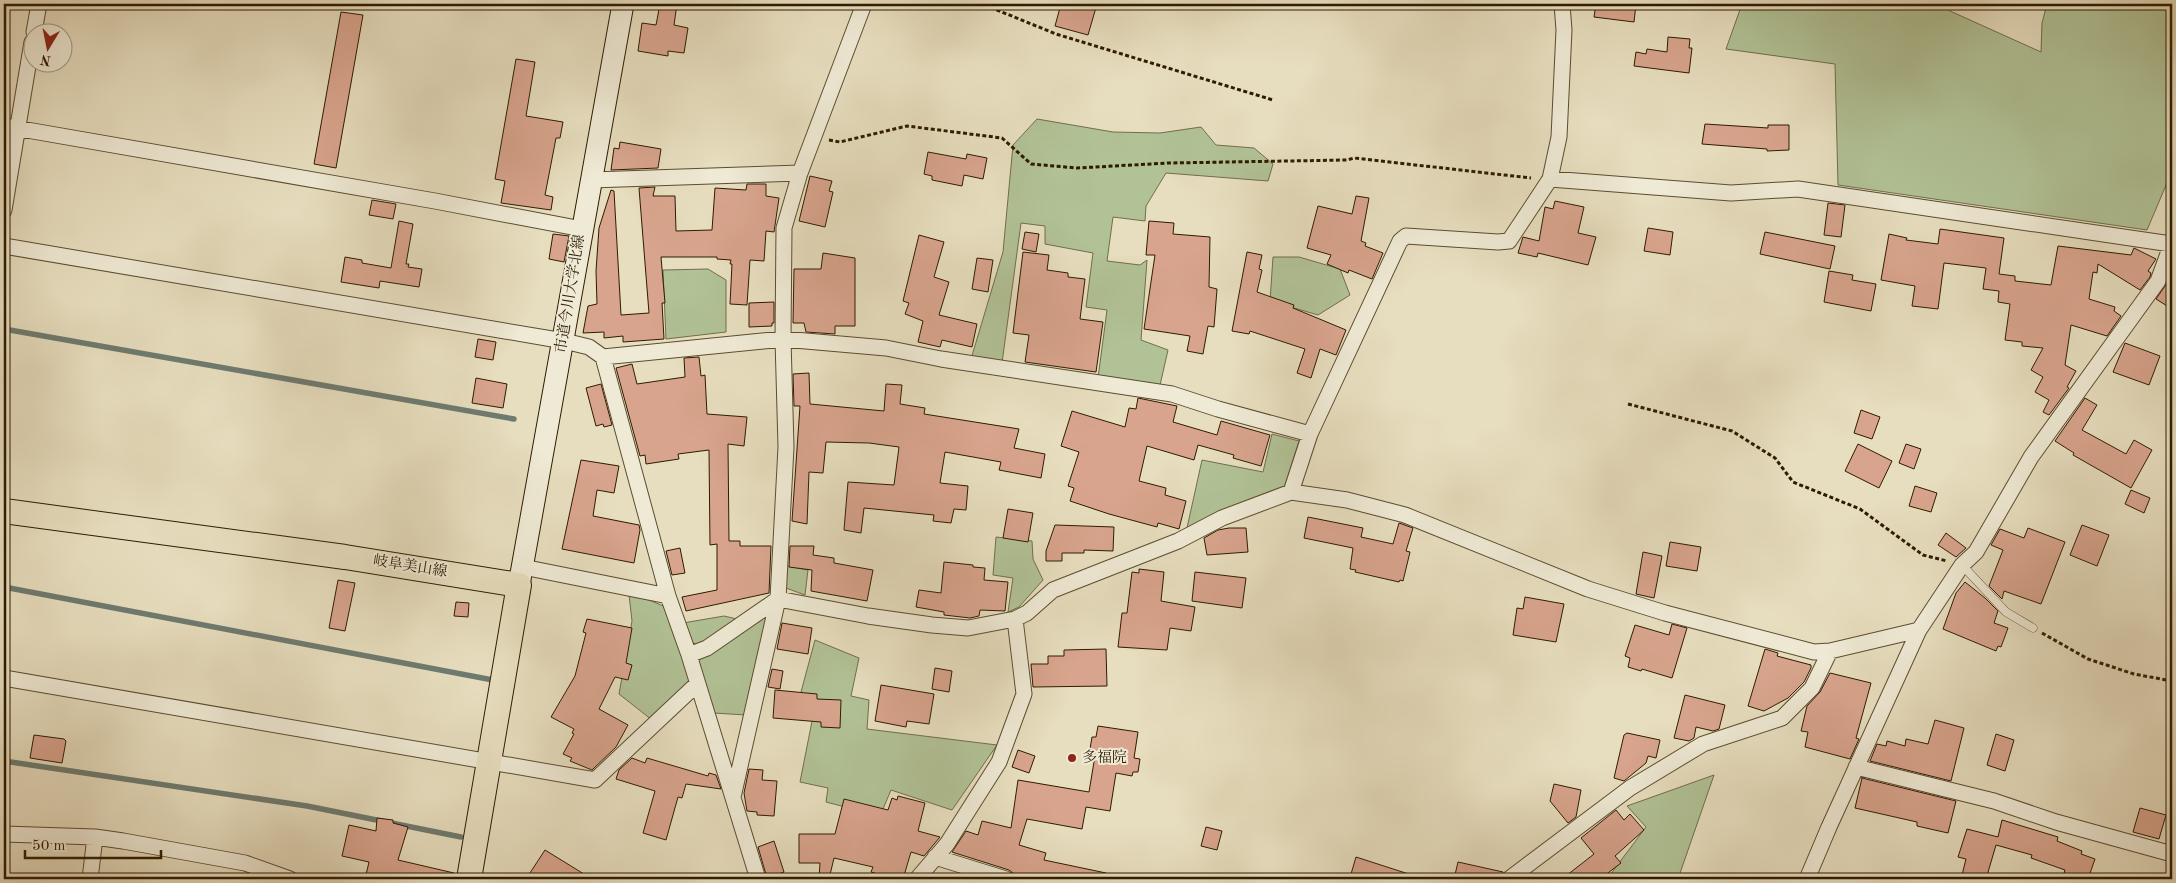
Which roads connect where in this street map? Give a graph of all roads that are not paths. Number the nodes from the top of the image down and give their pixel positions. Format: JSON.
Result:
{"nodes":[{"id":1,"x":39,"y":4,"type":"edge"},
{"id":2,"x":623,"y":4,"type":"edge"},
{"id":3,"x":864,"y":4,"type":"edge"},
{"id":4,"x":1562,"y":4,"type":"edge"},
{"id":5,"x":36,"y":22,"type":"edge"},
{"id":6,"x":25,"y":72,"type":"edge"},
{"id":7,"x":11,"y":127,"type":"edge"},
{"id":8,"x":800,"y":173,"type":"junction"},
{"id":9,"x":1550,"y":179,"type":"junction"},
{"id":10,"x":591,"y":180,"type":"junction"},
{"id":11,"x":4,"y":210,"type":"edge"},
{"id":12,"x":582,"y":229,"type":"junction"},
{"id":13,"x":2172,"y":245,"type":"edge"},
{"id":14,"x":4,"y":246,"type":"edge"},
{"id":15,"x":783,"y":339,"type":"junction"},
{"id":16,"x":564,"y":341,"type":"junction"},
{"id":17,"x":603,"y":357,"type":"junction"},
{"id":18,"x":1310,"y":434,"type":"junction"},
{"id":19,"x":1292,"y":492,"type":"junction"},
{"id":20,"x":4,"y":511,"type":"edge"},
{"id":21,"x":1962,"y":565,"type":"junction"},
{"id":22,"x":521,"y":576,"type":"junction"},
{"id":23,"x":668,"y":596,"type":"junction"},
{"id":24,"x":778,"y":599,"type":"junction"},
{"id":25,"x":1016,"y":619,"type":"junction"},
{"id":26,"x":2033,"y":628,"type":"road end"},
{"id":27,"x":1919,"y":630,"type":"junction"},
{"id":28,"x":1830,"y":651,"type":"junction"},
{"id":29,"x":689,"y":655,"type":"junction"},
{"id":30,"x":4,"y":678,"type":"edge"},
{"id":31,"x":697,"y":684,"type":"junction"},
{"id":32,"x":489,"y":761,"type":"junction"},
{"id":33,"x":1856,"y":767,"type":"junction"},
{"id":34,"x":733,"y":797,"type":"junction"},
{"id":35,"x":4,"y":834,"type":"edge"},
{"id":36,"x":95,"y":837,"type":"junction"},
{"id":37,"x":2172,"y":854,"type":"edge"},
{"id":38,"x":935,"y":857,"type":"junction"},
{"id":39,"x":90,"y":879,"type":"edge"},
{"id":40,"x":290,"y":879,"type":"edge"},
{"id":41,"x":469,"y":879,"type":"edge"},
{"id":42,"x":758,"y":879,"type":"edge"},
{"id":43,"x":917,"y":879,"type":"edge"},
{"id":44,"x":1006,"y":879,"type":"edge"},
{"id":45,"x":1509,"y":879,"type":"edge"},
{"id":46,"x":1807,"y":879,"type":"edge"}],
"edges":[{"from":1,"to":5,"type":"street"},
{"from":2,"to":10,"type":"street","name":"市道今川大学北線"},
{"from":3,"to":8,"type":"street"},
{"from":4,"to":9,"type":"street"},
{"from":6,"to":7,"type":"street"},
{"from":7,"to":11,"type":"street"},
{"from":7,"to":12,"type":"street"},
{"from":8,"to":10,"type":"street"},
{"from":8,"to":15,"type":"street"},
{"from":9,"to":13,"type":"street"},
{"from":9,"to":18,"type":"street"},
{"from":10,"to":12,"type":"street","name":"市道今川大学北線"},
{"from":12,"to":16,"type":"street","name":"市道今川大学北線"},
{"from":13,"to":21,"type":"street"},
{"from":14,"to":16,"type":"street"},
{"from":15,"to":17,"type":"street"},
{"from":15,"to":18,"type":"street"},
{"from":15,"to":24,"type":"street"},
{"from":16,"to":17,"type":"street"},
{"from":16,"to":22,"type":"street","name":"市道今川大学北線"},
{"from":17,"to":23,"type":"street"},
{"from":18,"to":19,"type":"street"},
{"from":19,"to":25,"type":"street"},
{"from":19,"to":28,"type":"street"},
{"from":20,"to":22,"type":"main road","name":"岐阜美山線"},
{"from":21,"to":26,"type":"lane"},
{"from":21,"to":27,"type":"street"},
{"from":22,"to":23,"type":"street"},
{"from":22,"to":32,"type":"main road"},
{"from":23,"to":29,"type":"street"},
{"from":24,"to":25,"type":"street"},
{"from":24,"to":29,"type":"street"},
{"from":24,"to":34,"type":"street"},
{"from":25,"to":38,"type":"street"},
{"from":27,"to":28,"type":"street"},
{"from":27,"to":33,"type":"street"},
{"from":28,"to":45,"type":"street"},
{"from":29,"to":31,"type":"street"},
{"from":30,"to":32,"type":"street"},
{"from":31,"to":32,"type":"street"},
{"from":31,"to":34,"type":"street"},
{"from":32,"to":41,"type":"main road"},
{"from":33,"to":37,"type":"street"},
{"from":33,"to":46,"type":"street"},
{"from":34,"to":42,"type":"street"},
{"from":35,"to":36,"type":"street"},
{"from":36,"to":39,"type":"street"},
{"from":36,"to":40,"type":"street"},
{"from":38,"to":43,"type":"street"},
{"from":38,"to":44,"type":"street"}]}
